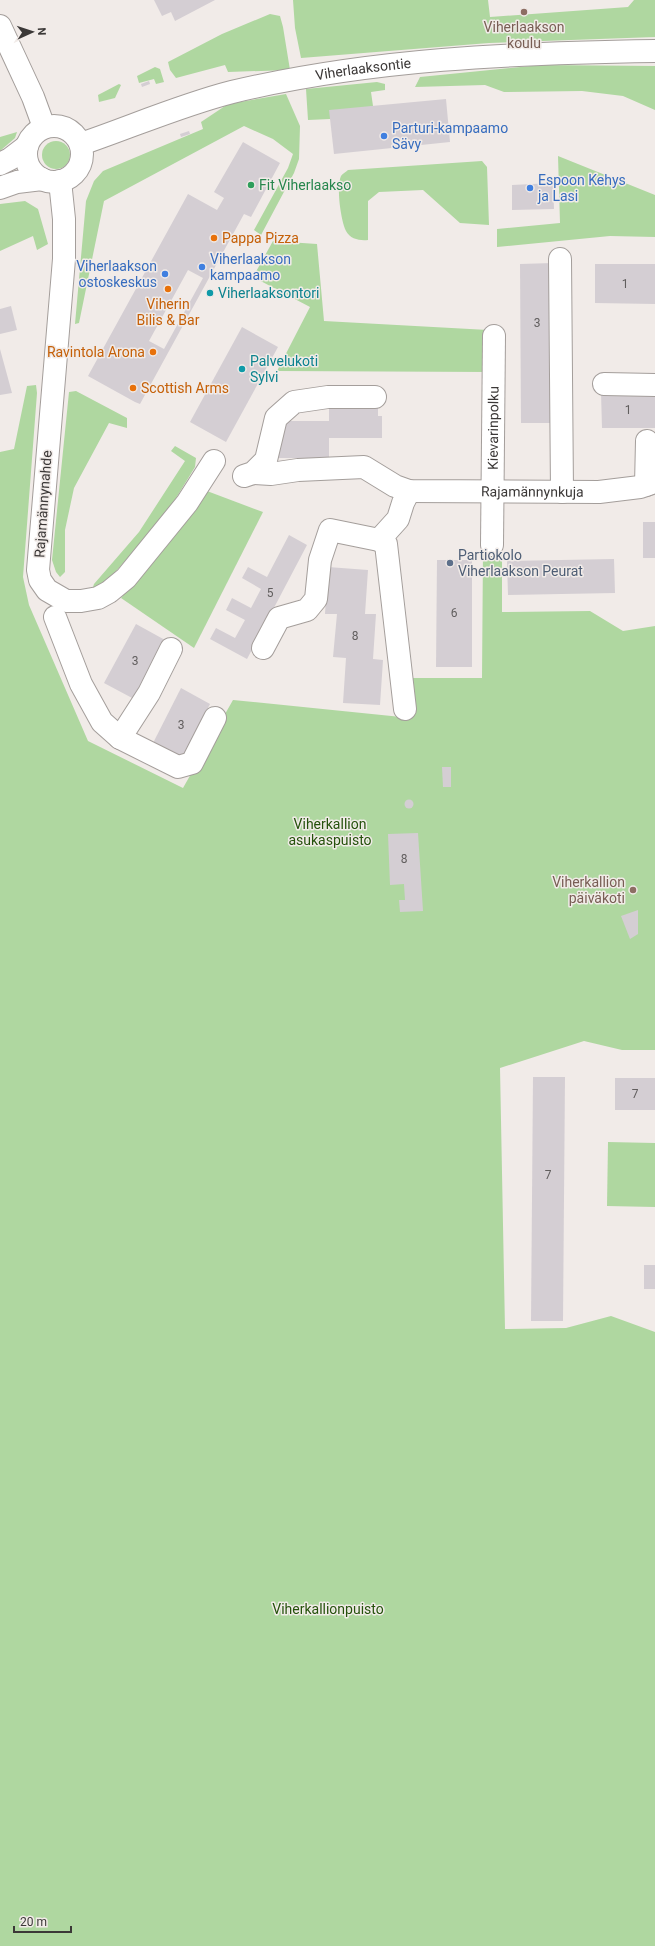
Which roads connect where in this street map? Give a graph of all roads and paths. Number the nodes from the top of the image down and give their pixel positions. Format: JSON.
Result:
{"nodes":[{"id":1,"x":0,"y":26,"type":"edge"},
{"id":2,"x":655,"y":51,"type":"edge"},
{"id":3,"x":44,"y":127,"type":"junction"},
{"id":4,"x":81,"y":144,"type":"junction"},
{"id":5,"x":27,"y":146,"type":"junction"},
{"id":6,"x":0,"y":164,"type":"edge"},
{"id":7,"x":51,"y":180,"type":"junction"},
{"id":8,"x":0,"y":188,"type":"edge"},
{"id":9,"x":560,"y":259,"type":"dead end"},
{"id":10,"x":494,"y":336,"type":"dead end"},
{"id":11,"x":604,"y":384,"type":"dead end"},
{"id":12,"x":655,"y":385,"type":"edge"},
{"id":13,"x":375,"y":396,"type":"dead end"},
{"id":14,"x":647,"y":441,"type":"dead end"},
{"id":15,"x":214,"y":461,"type":"dead end"},
{"id":16,"x":651,"y":483,"type":"edge"},
{"id":17,"x":409,"y":491,"type":"junction"},
{"id":18,"x":492,"y":491,"type":"junction"},
{"id":19,"x":562,"y":492,"type":"junction"},
{"id":20,"x":379,"y":540,"type":"junction"},
{"id":21,"x":492,"y":545,"type":"dead end"},
{"id":22,"x":55,"y":617,"type":"dead end"},
{"id":23,"x":263,"y":648,"type":"dead end"},
{"id":24,"x":172,"y":649,"type":"dead end"},
{"id":25,"x":405,"y":709,"type":"dead end"},
{"id":26,"x":215,"y":718,"type":"dead end"},
{"id":27,"x":120,"y":738,"type":"junction"}],
"edges":[{"from":1,"to":3,"type":"street"},
{"from":2,"to":4,"type":"street","name":"Viherlaaksontie"},
{"from":3,"to":4,"type":"street"},
{"from":3,"to":5,"type":"street"},
{"from":4,"to":7,"type":"street"},
{"from":5,"to":6,"type":"street"},
{"from":5,"to":7,"type":"street"},
{"from":7,"to":8,"type":"street"},
{"from":7,"to":15,"type":"street","name":"Rajamännynahde"},
{"from":9,"to":19,"type":"street"},
{"from":10,"to":18,"type":"street","name":"Kievarinpolku"},
{"from":11,"to":12,"type":"street"},
{"from":13,"to":17,"type":"street"},
{"from":14,"to":16,"type":"street"},
{"from":16,"to":19,"type":"street","name":"Rajamännynkuja"},
{"from":17,"to":18,"type":"street","name":"Rajamännynkuja"},
{"from":17,"to":20,"type":"street"},
{"from":18,"to":19,"type":"street","name":"Rajamännynkuja"},
{"from":18,"to":21,"type":"street","name":"Kievarinpolku"},
{"from":20,"to":23,"type":"street"},
{"from":20,"to":25,"type":"street"},
{"from":22,"to":27,"type":"street"},
{"from":24,"to":27,"type":"street"},
{"from":26,"to":27,"type":"street"}]}
